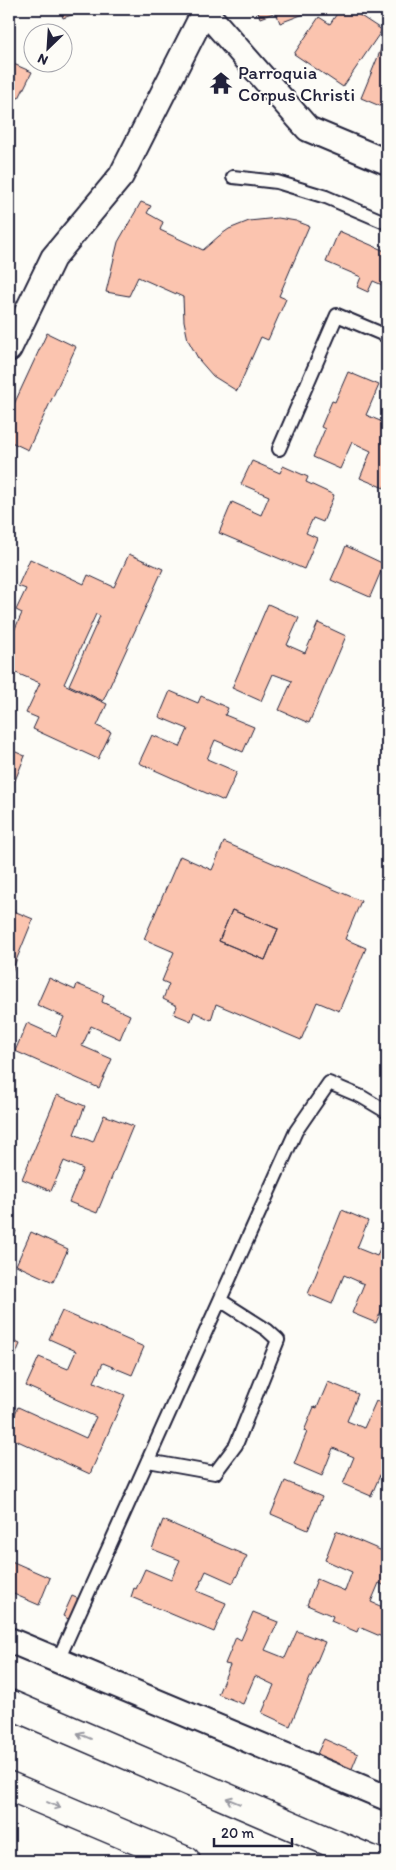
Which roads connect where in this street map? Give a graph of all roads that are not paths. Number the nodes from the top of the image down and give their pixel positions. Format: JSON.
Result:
{"nodes":[{"id":1,"x":204,"y":10,"type":"edge"},
{"id":2,"x":387,"y":162,"type":"edge"},
{"id":3,"x":233,"y":177,"type":"dead end"},
{"id":4,"x":387,"y":223,"type":"edge"},
{"id":5,"x":387,"y":336,"type":"edge"},
{"id":6,"x":9,"y":349,"type":"edge"},
{"id":7,"x":279,"y":449,"type":"dead end"},
{"id":8,"x":387,"y":1112,"type":"edge"},
{"id":9,"x":220,"y":1300,"type":"junction"},
{"id":10,"x":148,"y":1461,"type":"junction"},
{"id":11,"x":9,"y":1640,"type":"edge"},
{"id":12,"x":58,"y":1660,"type":"junction"},
{"id":13,"x":9,"y":1704,"type":"edge"},
{"id":14,"x":9,"y":1786,"type":"edge"},
{"id":15,"x":387,"y":1798,"type":"edge"},
{"id":16,"x":186,"y":1861,"type":"edge"},
{"id":17,"x":374,"y":1861,"type":"edge"}],
"edges":[{"from":1,"to":2,"type":"street"},
{"from":1,"to":6,"type":"street"},
{"from":3,"to":4,"type":"lane"},
{"from":5,"to":7,"type":"lane"},
{"from":8,"to":9,"type":"lane"},
{"from":9,"to":10,"type":"lane"},
{"from":9,"to":10,"type":"lane"},
{"from":10,"to":12,"type":"lane"},
{"from":11,"to":12,"type":"street"},
{"from":12,"to":15,"type":"street"},
{"from":17,"to":13,"type":"highway","one_way":true},
{"from":14,"to":16,"type":"highway","one_way":true}]}
